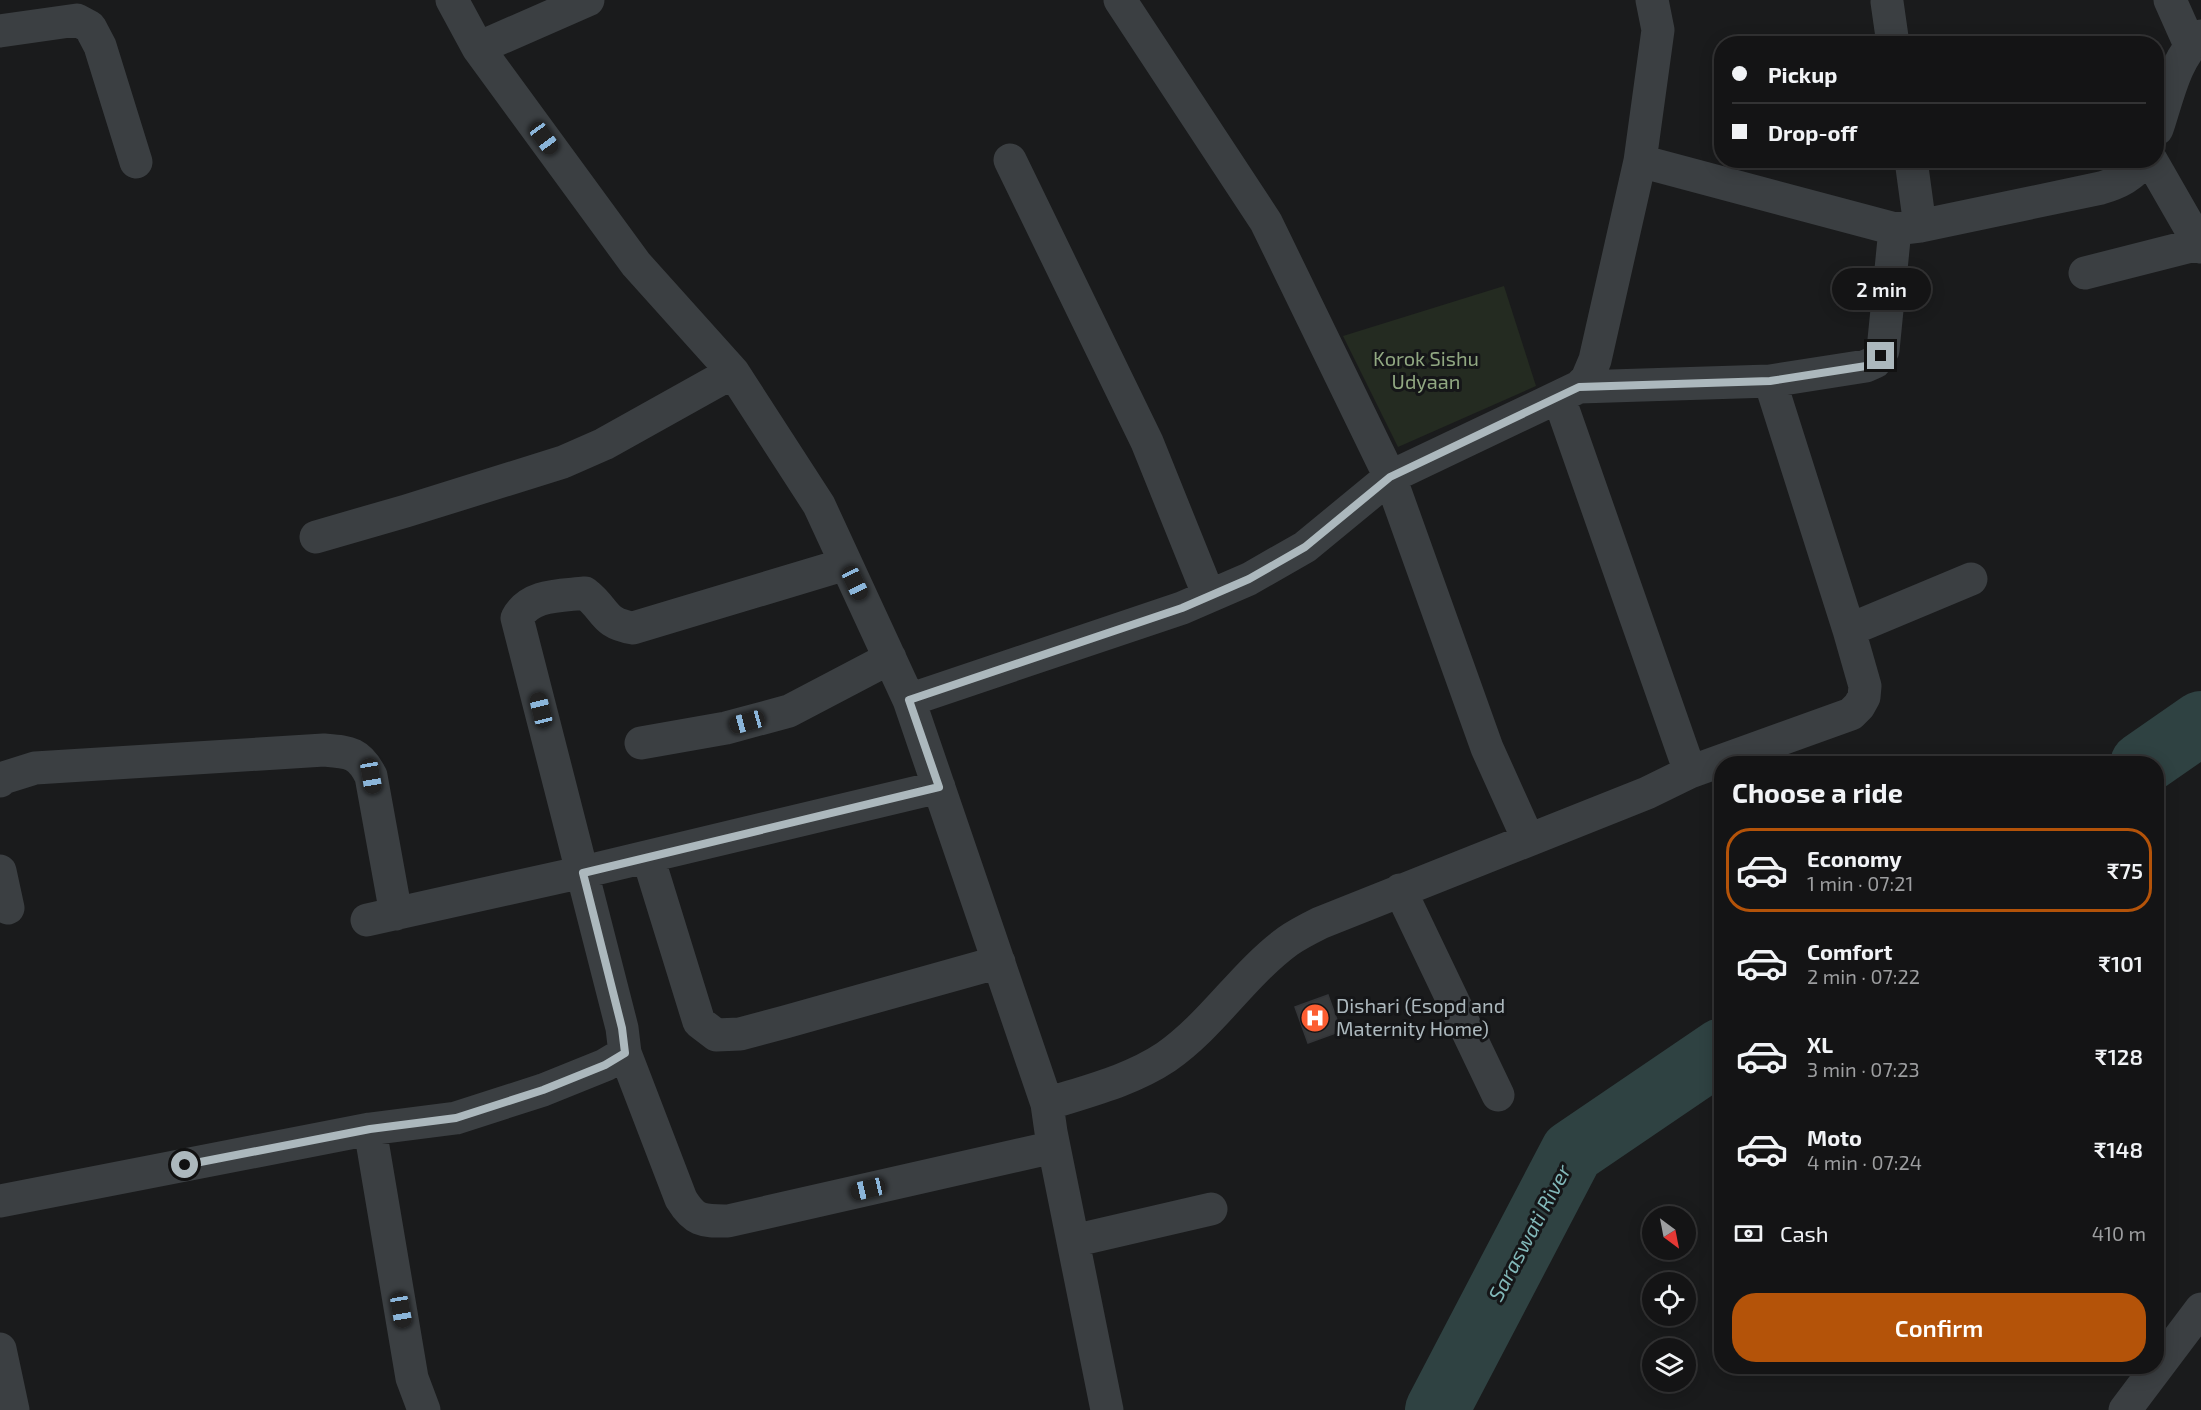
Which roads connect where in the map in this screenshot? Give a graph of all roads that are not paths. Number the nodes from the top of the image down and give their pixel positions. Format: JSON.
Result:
{"nodes":[{"id":1,"x":452,"y":0,"type":"edge"},
{"id":2,"x":588,"y":0,"type":"edge"},
{"id":3,"x":1120,"y":0,"type":"edge"},
{"id":4,"x":1652,"y":0,"type":"edge"},
{"id":5,"x":2170,"y":0,"type":"edge"},
{"id":6,"x":1887,"y":2,"type":"dead end"},
{"id":7,"x":0,"y":31,"type":"edge"},
{"id":8,"x":1892,"y":36,"type":"edge"},
{"id":9,"x":2196,"y":40,"type":"edge"},
{"id":10,"x":478,"y":48,"type":"junction"},
{"id":11,"x":2164,"y":109,"type":"edge"},
{"id":12,"x":1010,"y":160,"type":"dead end"},
{"id":13,"x":1640,"y":161,"type":"junction"},
{"id":14,"x":136,"y":162,"type":"dead end"},
{"id":15,"x":1911,"y":168,"type":"edge"},
{"id":16,"x":2136,"y":168,"type":"edge"},
{"id":17,"x":2156,"y":168,"type":"edge"},
{"id":18,"x":1908,"y":227,"type":"junction"},
{"id":19,"x":2200,"y":245,"type":"edge"},
{"id":20,"x":2085,"y":273,"type":"dead end"},
{"id":21,"x":733,"y":372,"type":"junction"},
{"id":22,"x":1770,"y":381,"type":"junction"},
{"id":23,"x":1569,"y":393,"type":"junction"},
{"id":24,"x":1390,"y":477,"type":"junction"},
{"id":25,"x":316,"y":537,"type":"dead end"},
{"id":26,"x":846,"y":564,"type":"junction"},
{"id":27,"x":1971,"y":579,"type":"dead end"},
{"id":28,"x":1209,"y":596,"type":"junction"},
{"id":29,"x":1849,"y":630,"type":"junction"},
{"id":30,"x":890,"y":658,"type":"junction"},
{"id":31,"x":909,"y":700,"type":"junction"},
{"id":32,"x":641,"y":743,"type":"dead end"},
{"id":33,"x":1734,"y":756,"type":"edge"},
{"id":34,"x":1714,"y":763,"type":"edge"},
{"id":35,"x":1690,"y":772,"type":"junction"},
{"id":36,"x":0,"y":781,"type":"edge"},
{"id":37,"x":939,"y":787,"type":"junction"},
{"id":38,"x":1528,"y":839,"type":"junction"},
{"id":39,"x":648,"y":857,"type":"junction"},
{"id":40,"x":0,"y":871,"type":"edge"},
{"id":41,"x":583,"y":873,"type":"junction"},
{"id":42,"x":1400,"y":890,"type":"junction"},
{"id":43,"x":8,"y":908,"type":"dead end"},
{"id":44,"x":999,"y":962,"type":"junction"},
{"id":45,"x":625,"y":1053,"type":"junction"},
{"id":46,"x":1498,"y":1095,"type":"dead end"},
{"id":47,"x":1047,"y":1104,"type":"junction"},
{"id":48,"x":370,"y":1129,"type":"junction"},
{"id":49,"x":1054,"y":1148,"type":"junction"},
{"id":50,"x":0,"y":1202,"type":"edge"},
{"id":51,"x":1211,"y":1209,"type":"dead end"},
{"id":52,"x":1073,"y":1241,"type":"junction"},
{"id":53,"x":2201,"y":1309,"type":"edge"},
{"id":54,"x":0,"y":1349,"type":"edge"},
{"id":55,"x":2164,"y":1358,"type":"edge"},
{"id":56,"x":2152,"y":1374,"type":"edge"},
{"id":57,"x":13,"y":1410,"type":"edge"},
{"id":58,"x":424,"y":1410,"type":"edge"},
{"id":59,"x":1107,"y":1410,"type":"edge"},
{"id":60,"x":2125,"y":1410,"type":"edge"}],
"edges":[{"from":1,"to":10,"type":"street"},
{"from":2,"to":10,"type":"street"},
{"from":3,"to":24,"type":"street"},
{"from":4,"to":13,"type":"street"},
{"from":5,"to":9,"type":"street"},
{"from":6,"to":8,"type":"street"},
{"from":7,"to":14,"type":"street"},
{"from":9,"to":11,"type":"street"},
{"from":10,"to":21,"type":"street"},
{"from":12,"to":28,"type":"street"},
{"from":13,"to":18,"type":"street"},
{"from":13,"to":23,"type":"street"},
{"from":15,"to":18,"type":"street"},
{"from":16,"to":18,"type":"street"},
{"from":17,"to":19,"type":"street"},
{"from":18,"to":22,"type":"street"},
{"from":19,"to":20,"type":"street"},
{"from":21,"to":25,"type":"street"},
{"from":21,"to":26,"type":"street"},
{"from":22,"to":23,"type":"street"},
{"from":22,"to":29,"type":"street"},
{"from":23,"to":24,"type":"street"},
{"from":23,"to":35,"type":"street"},
{"from":24,"to":28,"type":"street"},
{"from":24,"to":38,"type":"street"},
{"from":26,"to":30,"type":"street"},
{"from":26,"to":41,"type":"street"},
{"from":27,"to":29,"type":"street"},
{"from":28,"to":31,"type":"street"},
{"from":29,"to":33,"type":"street"},
{"from":30,"to":31,"type":"street"},
{"from":30,"to":32,"type":"street"},
{"from":31,"to":37,"type":"street"},
{"from":34,"to":35,"type":"street"},
{"from":35,"to":38,"type":"street"},
{"from":36,"to":41,"type":"street"},
{"from":37,"to":39,"type":"street"},
{"from":37,"to":44,"type":"street"},
{"from":38,"to":42,"type":"street"},
{"from":39,"to":41,"type":"street"},
{"from":39,"to":44,"type":"street"},
{"from":40,"to":43,"type":"street"},
{"from":41,"to":45,"type":"street"},
{"from":42,"to":46,"type":"street"},
{"from":42,"to":47,"type":"street"},
{"from":44,"to":47,"type":"street"},
{"from":45,"to":48,"type":"street"},
{"from":45,"to":49,"type":"street"},
{"from":47,"to":49,"type":"street"},
{"from":48,"to":50,"type":"street"},
{"from":48,"to":58,"type":"street"},
{"from":49,"to":52,"type":"street"},
{"from":51,"to":52,"type":"street"},
{"from":52,"to":59,"type":"street"},
{"from":53,"to":55,"type":"street"},
{"from":54,"to":57,"type":"street"},
{"from":56,"to":60,"type":"street"}]}
